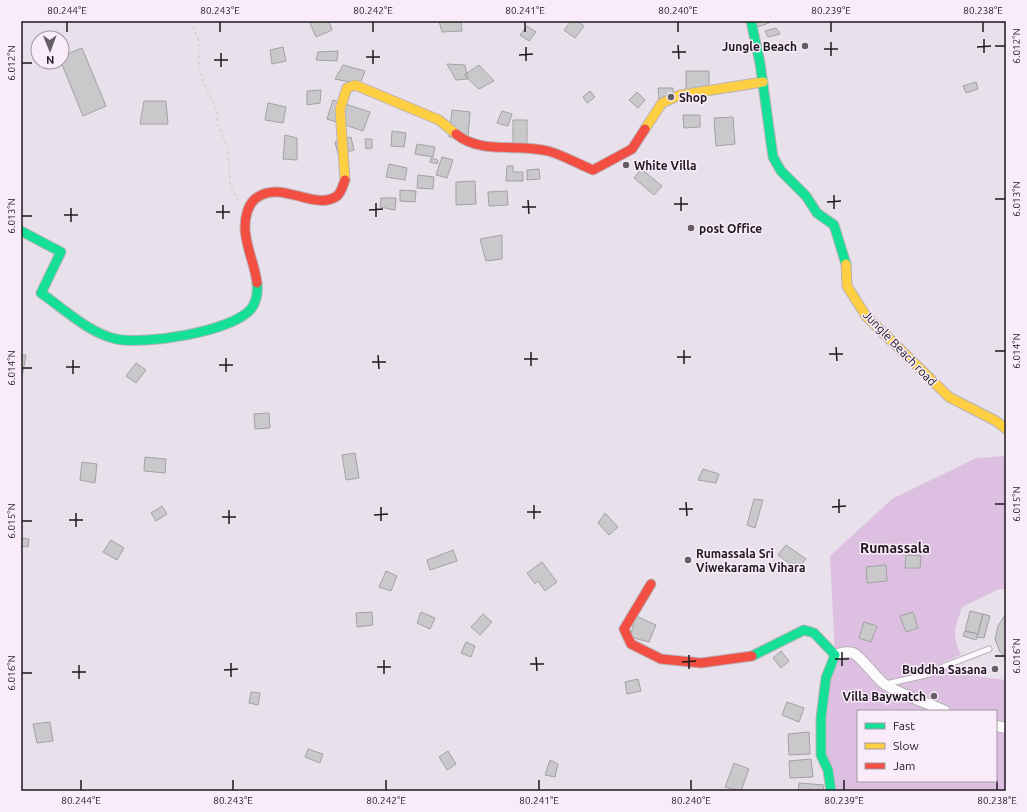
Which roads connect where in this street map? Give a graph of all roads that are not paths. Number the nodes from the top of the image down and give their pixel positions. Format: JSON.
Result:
{"nodes":[{"id":1,"x":751,"y":21,"type":"edge"},
{"id":2,"x":762,"y":82,"type":"junction"},
{"id":3,"x":21,"y":231,"type":"edge"},
{"id":4,"x":1006,"y":429,"type":"edge"},
{"id":5,"x":651,"y":584,"type":"dead end"},
{"id":6,"x":989,"y":649,"type":"dead end"},
{"id":7,"x":835,"y":655,"type":"junction"},
{"id":8,"x":885,"y":684,"type":"junction"},
{"id":9,"x":943,"y":710,"type":"edge"},
{"id":10,"x":831,"y":791,"type":"edge"}],
"edges":[{"from":1,"to":2,"type":"street","name":"Jungle Beach road"},
{"from":2,"to":3,"type":"street"},
{"from":2,"to":4,"type":"street","name":"Jungle Beach road"},
{"from":5,"to":7,"type":"street"},
{"from":6,"to":8,"type":"lane"},
{"from":7,"to":8,"type":"street"},
{"from":7,"to":10,"type":"street"},
{"from":8,"to":9,"type":"street"}]}
